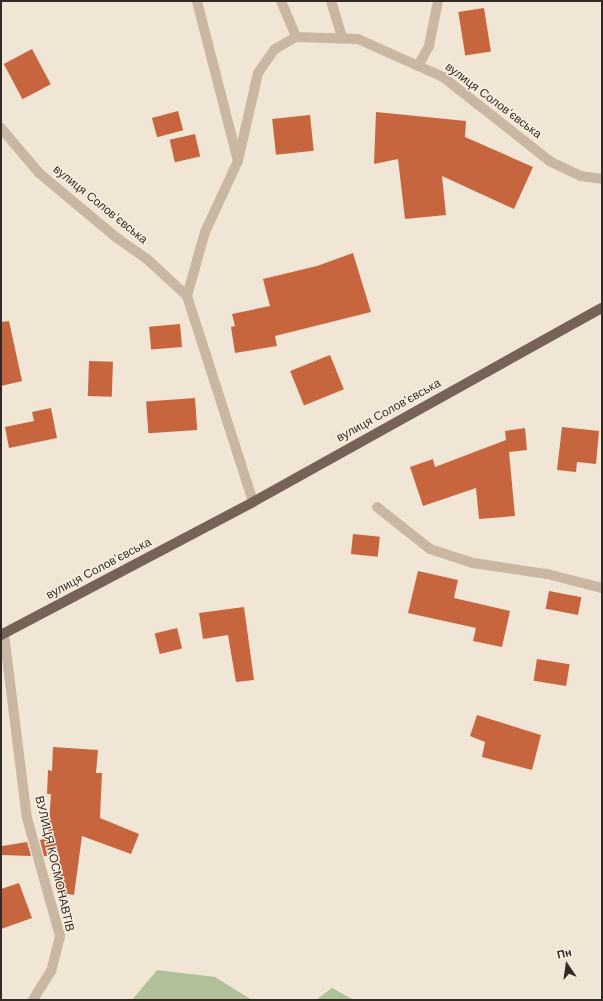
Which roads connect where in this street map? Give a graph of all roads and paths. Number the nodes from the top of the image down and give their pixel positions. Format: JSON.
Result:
{"nodes":[{"id":1,"x":197,"y":1,"type":"edge"},
{"id":2,"x":281,"y":1,"type":"edge"},
{"id":3,"x":330,"y":1,"type":"edge"},
{"id":4,"x":438,"y":1,"type":"edge"},
{"id":5,"x":296,"y":37,"type":"junction"},
{"id":6,"x":342,"y":38,"type":"junction"},
{"id":7,"x":418,"y":66,"type":"junction"},
{"id":8,"x":1,"y":128,"type":"edge"},
{"id":9,"x":238,"y":161,"type":"junction"},
{"id":10,"x":602,"y":179,"type":"edge"},
{"id":11,"x":187,"y":296,"type":"junction"},
{"id":12,"x":602,"y":308,"type":"edge"},
{"id":13,"x":252,"y":502,"type":"junction"},
{"id":14,"x":378,"y":506,"type":"dead end"},
{"id":15,"x":602,"y":588,"type":"edge"},
{"id":16,"x":3,"y":635,"type":"edge"},
{"id":17,"x":33,"y":1000,"type":"edge"}],
"edges":[{"from":1,"to":9,"type":"street"},
{"from":2,"to":5,"type":"street"},
{"from":3,"to":6,"type":"street"},
{"from":4,"to":7,"type":"street"},
{"from":5,"to":6,"type":"street","name":"вулиця Соловʼєвська"},
{"from":5,"to":9,"type":"street"},
{"from":6,"to":7,"type":"street","name":"вулиця Соловʼєвська"},
{"from":7,"to":10,"type":"street","name":"вулиця Соловʼєвська"},
{"from":8,"to":11,"type":"street","name":"вулиця Соловʼєвська"},
{"from":9,"to":11,"type":"street"},
{"from":11,"to":13,"type":"street","name":"вулиця Соловʼєвська"},
{"from":12,"to":13,"type":"main road","name":"вулиця Соловʼєвська"},
{"from":13,"to":16,"type":"main road","name":"вулиця Соловʼєвська"},
{"from":14,"to":15,"type":"street"},
{"from":16,"to":17,"type":"street","name":"ВУЛИЦЯ КОСМОНАВТІВ"}]}
